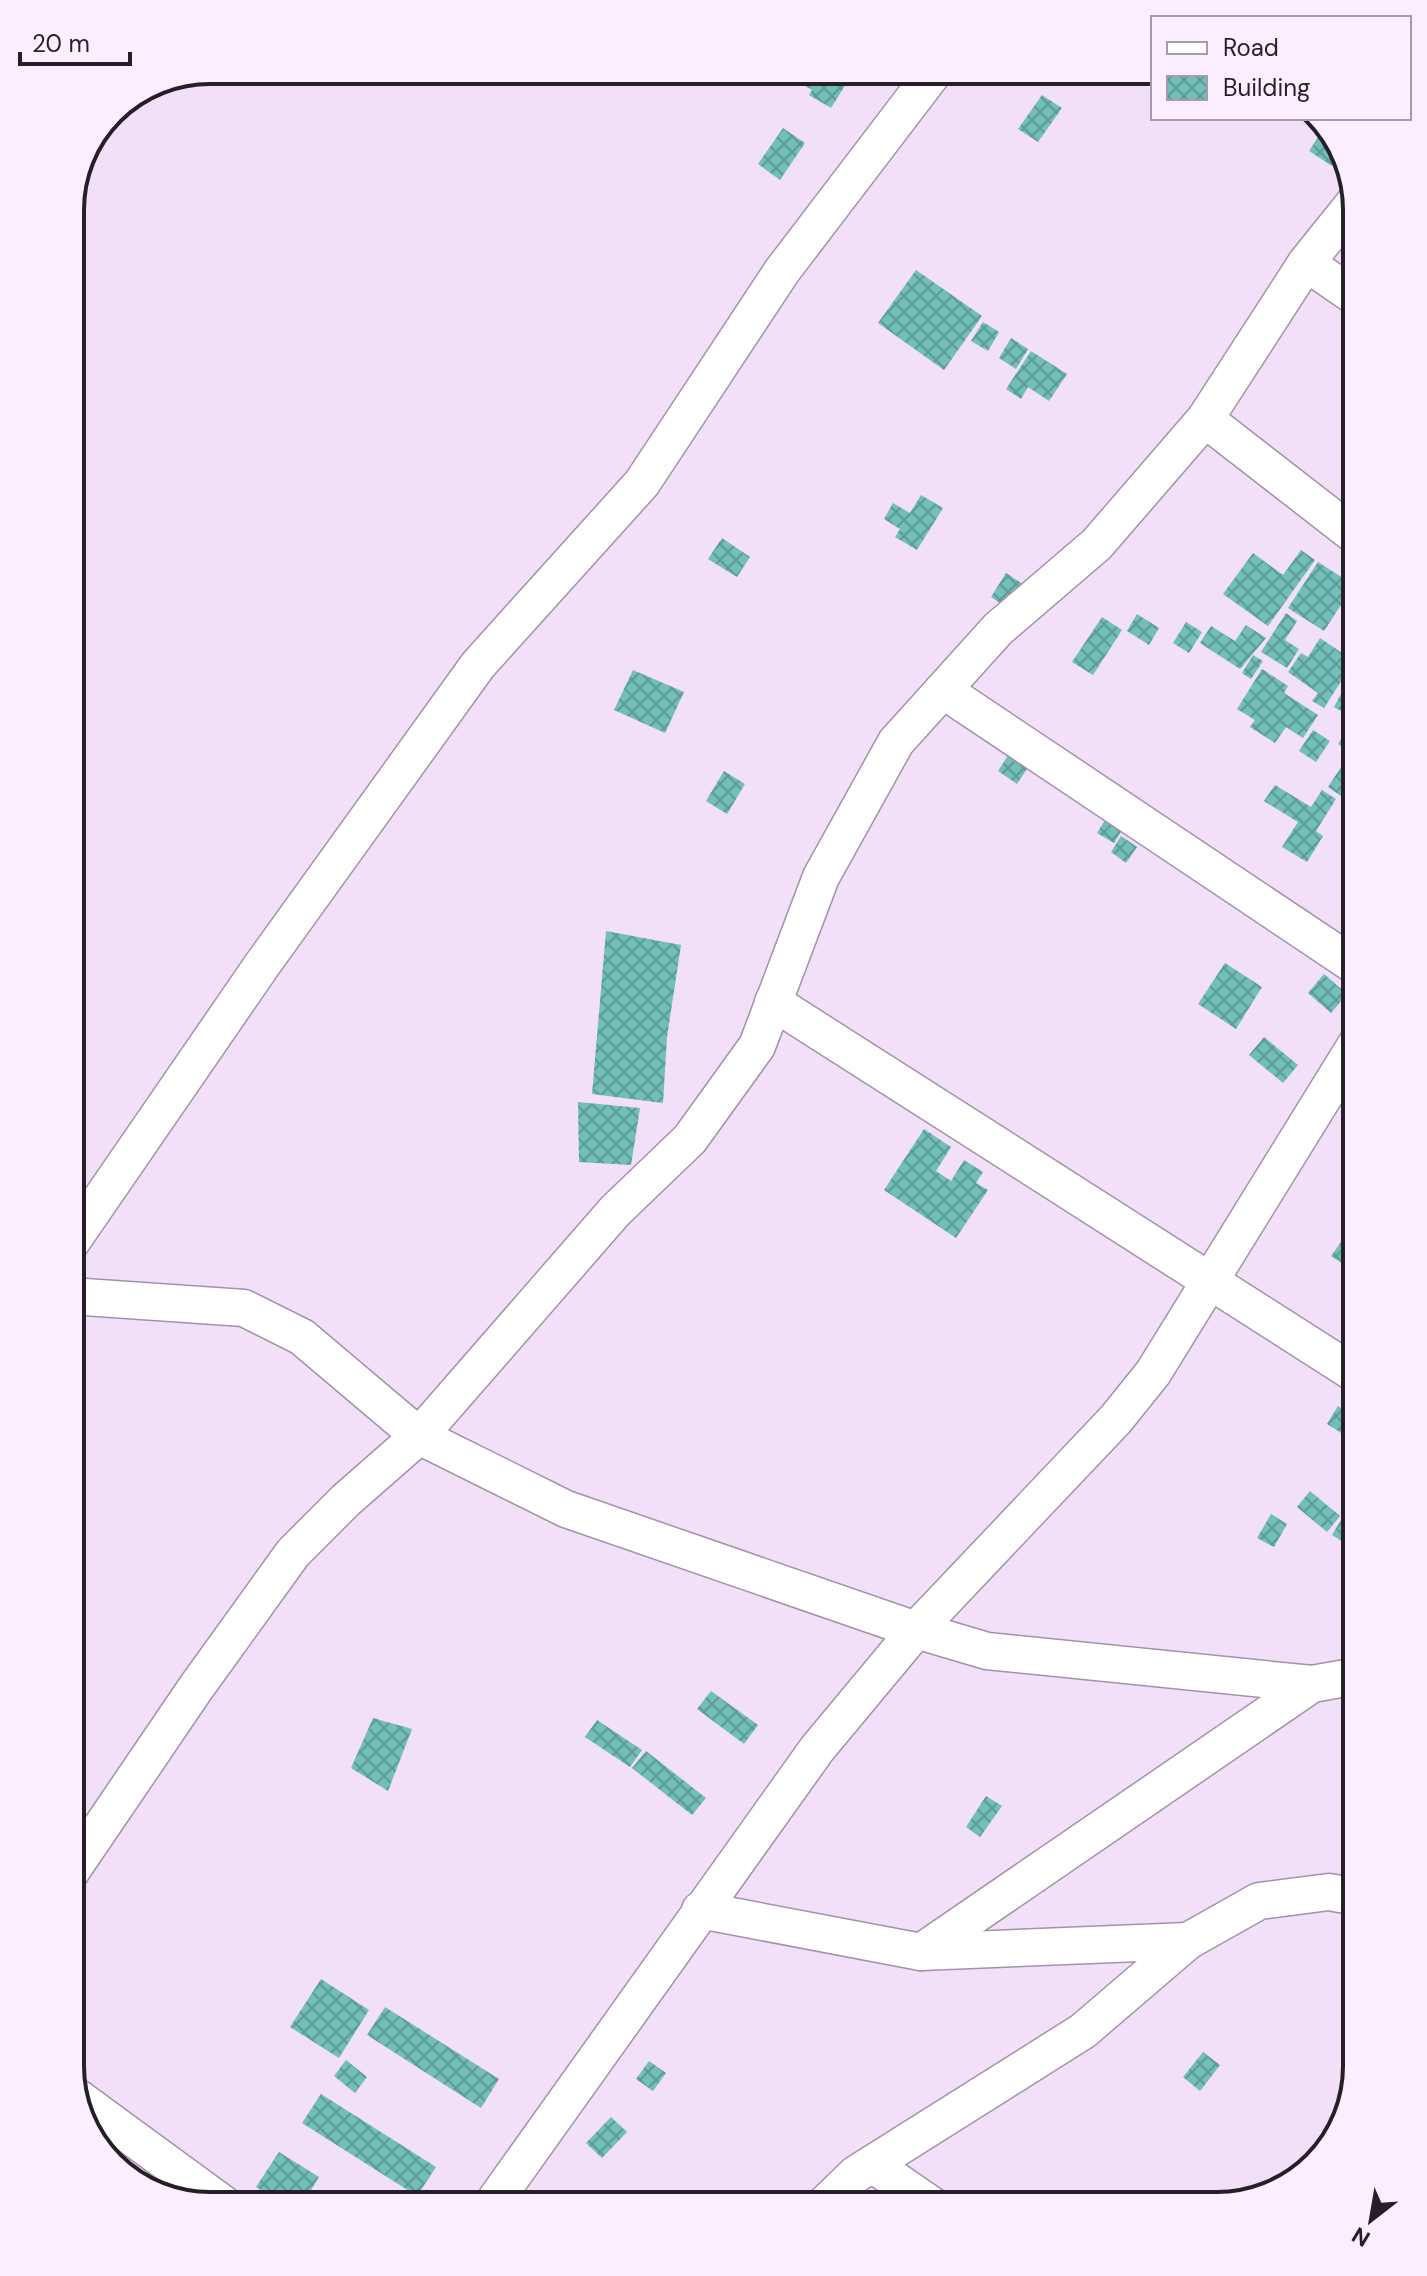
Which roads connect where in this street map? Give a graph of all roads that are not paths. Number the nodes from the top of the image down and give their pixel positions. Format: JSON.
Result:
{"nodes":[{"id":1,"x":925,"y":84,"type":"edge"},
{"id":2,"x":1343,"y":217,"type":"edge"},
{"id":3,"x":1306,"y":263,"type":"junction"},
{"id":4,"x":1343,"y":288,"type":"edge"},
{"id":5,"x":1205,"y":419,"type":"junction"},
{"id":6,"x":1343,"y":526,"type":"edge"},
{"id":7,"x":943,"y":690,"type":"junction"},
{"id":8,"x":1343,"y":958,"type":"edge"},
{"id":9,"x":773,"y":1002,"type":"junction"},
{"id":10,"x":1343,"y":1066,"type":"edge"},
{"id":11,"x":84,"y":1224,"type":"edge"},
{"id":12,"x":1211,"y":1279,"type":"junction"},
{"id":13,"x":84,"y":1297,"type":"edge"},
{"id":14,"x":1343,"y":1366,"type":"edge"},
{"id":15,"x":419,"y":1436,"type":"junction"},
{"id":16,"x":916,"y":1630,"type":"junction"},
{"id":17,"x":1343,"y":1678,"type":"edge"},
{"id":18,"x":1312,"y":1684,"type":"junction"},
{"id":19,"x":84,"y":1852,"type":"edge"},
{"id":20,"x":1343,"y":1894,"type":"edge"},
{"id":21,"x":700,"y":1910,"type":"junction"},
{"id":22,"x":1188,"y":1941,"type":"junction"},
{"id":23,"x":921,"y":1952,"type":"junction"},
{"id":24,"x":91,"y":2107,"type":"edge"},
{"id":25,"x":872,"y":2164,"type":"junction"},
{"id":26,"x":207,"y":2192,"type":"edge"},
{"id":27,"x":501,"y":2192,"type":"edge"},
{"id":28,"x":839,"y":2192,"type":"edge"},
{"id":29,"x":913,"y":2192,"type":"edge"}],
"edges":[{"from":1,"to":11,"type":"street"},
{"from":2,"to":3,"type":"street"},
{"from":3,"to":4,"type":"street"},
{"from":3,"to":5,"type":"street"},
{"from":5,"to":6,"type":"street"},
{"from":5,"to":7,"type":"street"},
{"from":7,"to":8,"type":"street"},
{"from":7,"to":9,"type":"street"},
{"from":9,"to":12,"type":"street"},
{"from":9,"to":15,"type":"street"},
{"from":10,"to":12,"type":"street"},
{"from":12,"to":14,"type":"street"},
{"from":12,"to":16,"type":"street"},
{"from":13,"to":15,"type":"street"},
{"from":15,"to":16,"type":"street"},
{"from":15,"to":19,"type":"street"},
{"from":16,"to":18,"type":"street"},
{"from":16,"to":21,"type":"street"},
{"from":17,"to":18,"type":"street"},
{"from":18,"to":23,"type":"street"},
{"from":20,"to":22,"type":"street"},
{"from":21,"to":23,"type":"street"},
{"from":21,"to":27,"type":"street"},
{"from":22,"to":23,"type":"street"},
{"from":22,"to":25,"type":"street"},
{"from":24,"to":26,"type":"street"},
{"from":25,"to":28,"type":"street"},
{"from":25,"to":29,"type":"street"}]}
